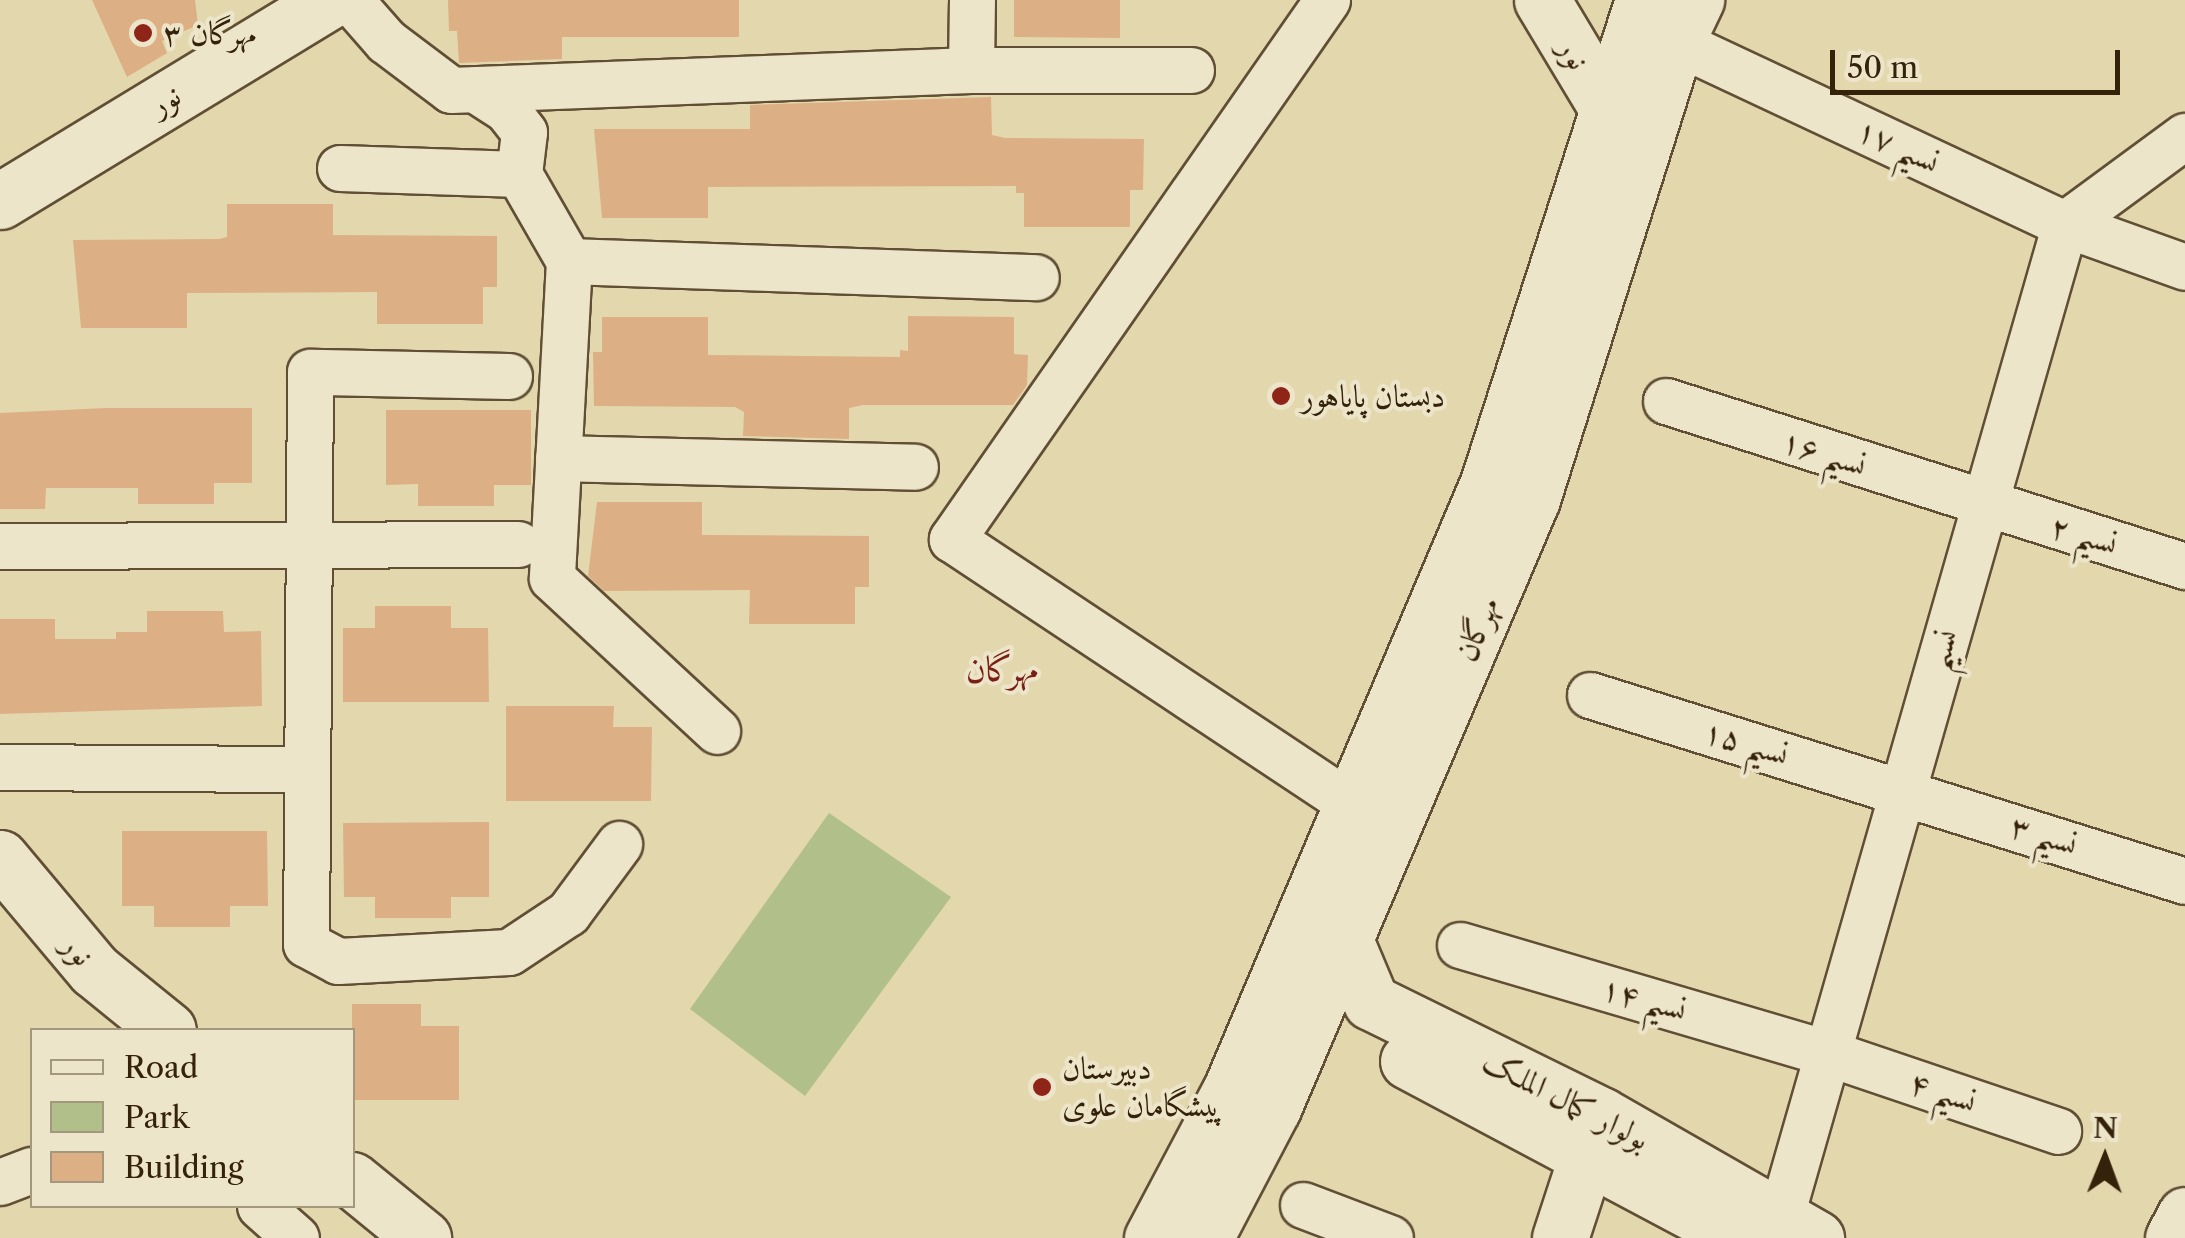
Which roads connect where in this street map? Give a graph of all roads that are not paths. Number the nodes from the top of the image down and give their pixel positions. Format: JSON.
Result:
{"nodes":[{"id":1,"x":330,"y":0,"type":"edge"},
{"id":2,"x":350,"y":0,"type":"edge"},
{"id":3,"x":972,"y":0,"type":"edge"},
{"id":4,"x":1328,"y":0,"type":"edge"},
{"id":5,"x":1542,"y":0,"type":"edge"},
{"id":6,"x":1643,"y":0,"type":"edge"},
{"id":7,"x":1686,"y":21,"type":"edge"},
{"id":8,"x":971,"y":70,"type":"junction"},
{"id":9,"x":1190,"y":70,"type":"dead end"},
{"id":10,"x":475,"y":89,"type":"junction"},
{"id":11,"x":1607,"y":108,"type":"junction"},
{"id":12,"x":2185,"y":136,"type":"edge"},
{"id":13,"x":340,"y":168,"type":"dead end"},
{"id":14,"x":519,"y":174,"type":"junction"},
{"id":15,"x":0,"y":201,"type":"edge"},
{"id":16,"x":2066,"y":224,"type":"junction"},
{"id":17,"x":569,"y":262,"type":"junction"},
{"id":18,"x":1583,"y":262,"type":"junction"},
{"id":19,"x":2185,"y":268,"type":"edge"},
{"id":20,"x":1036,"y":277,"type":"dead end"},
{"id":21,"x":510,"y":376,"type":"dead end"},
{"id":22,"x":1666,"y":401,"type":"dead end"},
{"id":23,"x":558,"y":458,"type":"junction"},
{"id":24,"x":915,"y":468,"type":"dead end"},
{"id":25,"x":1983,"y":504,"type":"junction"},
{"id":26,"x":308,"y":544,"type":"junction"},
{"id":27,"x":518,"y":544,"type":"dead end"},
{"id":28,"x":0,"y":546,"type":"edge"},
{"id":29,"x":2185,"y":566,"type":"edge"},
{"id":30,"x":1590,"y":695,"type":"dead end"},
{"id":31,"x":716,"y":731,"type":"dead end"},
{"id":32,"x":0,"y":767,"type":"edge"},
{"id":33,"x":306,"y":769,"type":"junction"},
{"id":34,"x":1903,"y":790,"type":"junction"},
{"id":35,"x":1352,"y":804,"type":"junction"},
{"id":36,"x":619,"y":844,"type":"dead end"},
{"id":37,"x":0,"y":858,"type":"edge"},
{"id":38,"x":2185,"y":881,"type":"edge"},
{"id":39,"x":1345,"y":940,"type":"junction"},
{"id":40,"x":1460,"y":945,"type":"dead end"},
{"id":41,"x":166,"y":1028,"type":"edge"},
{"id":42,"x":1307,"y":1028,"type":"junction"},
{"id":43,"x":1828,"y":1053,"type":"junction"},
{"id":44,"x":2058,"y":1131,"type":"dead end"},
{"id":45,"x":1593,"y":1135,"type":"junction"},
{"id":46,"x":30,"y":1171,"type":"edge"},
{"id":47,"x":0,"y":1182,"type":"edge"},
{"id":48,"x":355,"y":1182,"type":"edge"},
{"id":49,"x":1303,"y":1206,"type":"dead end"},
{"id":50,"x":262,"y":1208,"type":"edge"},
{"id":51,"x":2185,"y":1215,"type":"edge"},
{"id":52,"x":1779,"y":1232,"type":"edge"},
{"id":53,"x":296,"y":1238,"type":"edge"},
{"id":54,"x":424,"y":1238,"type":"edge"},
{"id":55,"x":1152,"y":1238,"type":"edge"},
{"id":56,"x":1204,"y":1238,"type":"edge"},
{"id":57,"x":1390,"y":1238,"type":"edge"},
{"id":58,"x":1560,"y":1238,"type":"edge"},
{"id":59,"x":2172,"y":1238,"type":"edge"}],
"edges":[{"from":1,"to":15,"type":"street","name":"نور"},
{"from":2,"to":10,"type":"street"},
{"from":3,"to":8,"type":"street"},
{"from":4,"to":35,"type":"street"},
{"from":5,"to":11,"type":"street","name":"نور"},
{"from":6,"to":11,"type":"street","name":"مهرگان"},
{"from":7,"to":16,"type":"street","name":"نسیم ۱۷"},
{"from":7,"to":18,"type":"street","name":"مهرگان"},
{"from":8,"to":9,"type":"street"},
{"from":8,"to":10,"type":"street"},
{"from":10,"to":14,"type":"street"},
{"from":11,"to":18,"type":"street","name":"مهرگان"},
{"from":12,"to":16,"type":"street"},
{"from":13,"to":14,"type":"street"},
{"from":14,"to":17,"type":"street"},
{"from":16,"to":19,"type":"street","name":"نسیم ۱۷"},
{"from":16,"to":25,"type":"street","name":"نسیم"},
{"from":17,"to":20,"type":"street"},
{"from":17,"to":23,"type":"street"},
{"from":18,"to":35,"type":"street","name":"مهرگان"},
{"from":18,"to":39,"type":"street","name":"مهرگان"},
{"from":21,"to":26,"type":"street"},
{"from":22,"to":25,"type":"street","name":"نسیم ۱۶"},
{"from":23,"to":24,"type":"street"},
{"from":23,"to":31,"type":"street"},
{"from":25,"to":29,"type":"street","name":"نسیم ۲"},
{"from":25,"to":34,"type":"street","name":"نسیم"},
{"from":26,"to":27,"type":"street"},
{"from":26,"to":28,"type":"street"},
{"from":26,"to":33,"type":"street"},
{"from":30,"to":34,"type":"street","name":"نسیم ۱۵"},
{"from":32,"to":33,"type":"street"},
{"from":33,"to":36,"type":"street"},
{"from":34,"to":38,"type":"street","name":"نسیم ۳"},
{"from":34,"to":43,"type":"street","name":"نسیم"},
{"from":35,"to":55,"type":"street","name":"مهرگان"},
{"from":37,"to":41,"type":"street","name":"نور"},
{"from":39,"to":42,"type":"street","name":"مهرگان"},
{"from":39,"to":45,"type":"street","name":"بولوار کمال الملک"},
{"from":40,"to":43,"type":"street","name":"نسیم ۱۴"},
{"from":42,"to":45,"type":"street","name":"بولوار کمال الملک"},
{"from":42,"to":56,"type":"street","name":"مهرگان"},
{"from":43,"to":44,"type":"street","name":"نسیم ۴"},
{"from":43,"to":52,"type":"street","name":"نسیم"},
{"from":45,"to":52,"type":"street","name":"بولوار کمال الملک"},
{"from":45,"to":58,"type":"street"},
{"from":46,"to":47,"type":"street"},
{"from":48,"to":54,"type":"street"},
{"from":49,"to":57,"type":"street"},
{"from":50,"to":53,"type":"street"},
{"from":51,"to":59,"type":"street"}]}
